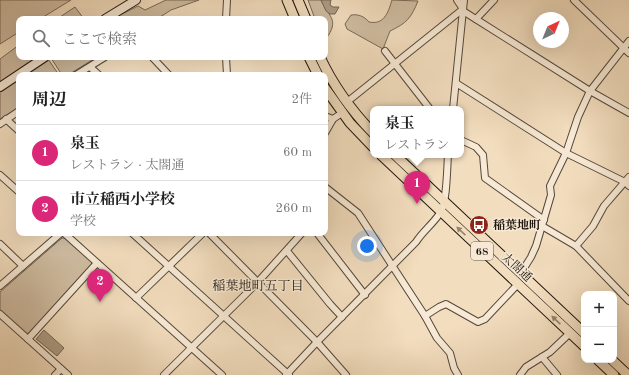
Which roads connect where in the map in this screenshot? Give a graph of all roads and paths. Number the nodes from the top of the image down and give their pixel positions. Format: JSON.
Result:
{"nodes":[{"id":1,"x":136,"y":0,"type":"edge"},
{"id":2,"x":143,"y":0,"type":"edge"},
{"id":3,"x":227,"y":0,"type":"edge"},
{"id":4,"x":287,"y":0,"type":"edge"},
{"id":5,"x":298,"y":0,"type":"edge"},
{"id":6,"x":457,"y":0,"type":"edge"},
{"id":7,"x":464,"y":0,"type":"edge"},
{"id":8,"x":494,"y":0,"type":"edge"},
{"id":9,"x":574,"y":0,"type":"edge"},
{"id":10,"x":463,"y":10,"type":"junction"},
{"id":11,"x":117,"y":12,"type":"junction"},
{"id":12,"x":110,"y":16,"type":"edge"},
{"id":13,"x":226,"y":16,"type":"edge"},
{"id":14,"x":294,"y":16,"type":"edge"},
{"id":15,"x":305,"y":16,"type":"edge"},
{"id":16,"x":476,"y":19,"type":"junction"},
{"id":17,"x":629,"y":42,"type":"edge"},
{"id":18,"x":624,"y":47,"type":"junction"},
{"id":19,"x":385,"y":51,"type":"dead end"},
{"id":20,"x":629,"y":53,"type":"edge"},
{"id":21,"x":40,"y":60,"type":"edge"},
{"id":22,"x":100,"y":60,"type":"edge"},
{"id":23,"x":155,"y":60,"type":"edge"},
{"id":24,"x":226,"y":60,"type":"edge"},
{"id":25,"x":310,"y":60,"type":"edge"},
{"id":26,"x":322,"y":60,"type":"edge"},
{"id":27,"x":394,"y":64,"type":"junction"},
{"id":28,"x":90,"y":66,"type":"junction"},
{"id":29,"x":22,"y":72,"type":"edge"},
{"id":30,"x":81,"y":72,"type":"edge"},
{"id":31,"x":96,"y":72,"type":"edge"},
{"id":32,"x":166,"y":72,"type":"edge"},
{"id":33,"x":227,"y":72,"type":"edge"},
{"id":34,"x":316,"y":72,"type":"edge"},
{"id":35,"x":328,"y":72,"type":"edge"},
{"id":36,"x":328,"y":72,"type":"edge"},
{"id":37,"x":16,"y":76,"type":"edge"},
{"id":38,"x":456,"y":83,"type":"junction"},
{"id":39,"x":0,"y":87,"type":"edge"},
{"id":40,"x":590,"y":91,"type":"junction"},
{"id":41,"x":328,"y":92,"type":"edge"},
{"id":42,"x":347,"y":102,"type":"junction"},
{"id":43,"x":428,"y":106,"type":"edge"},
{"id":44,"x":453,"y":106,"type":"edge"},
{"id":45,"x":16,"y":113,"type":"edge"},
{"id":46,"x":342,"y":113,"type":"junction"},
{"id":47,"x":629,"y":113,"type":"edge"},
{"id":48,"x":328,"y":117,"type":"edge"},
{"id":49,"x":333,"y":119,"type":"junction"},
{"id":50,"x":6,"y":120,"type":"junction"},
{"id":51,"x":0,"y":124,"type":"edge"},
{"id":52,"x":16,"y":128,"type":"edge"},
{"id":53,"x":328,"y":128,"type":"edge"},
{"id":54,"x":370,"y":130,"type":"edge"},
{"id":55,"x":464,"y":142,"type":"edge"},
{"id":56,"x":370,"y":144,"type":"edge"},
{"id":57,"x":566,"y":153,"type":"junction"},
{"id":58,"x":384,"y":158,"type":"edge"},
{"id":59,"x":398,"y":158,"type":"edge"},
{"id":60,"x":448,"y":158,"type":"edge"},
{"id":61,"x":0,"y":175,"type":"edge"},
{"id":62,"x":628,"y":182,"type":"edge"},
{"id":63,"x":16,"y":189,"type":"edge"},
{"id":64,"x":328,"y":189,"type":"edge"},
{"id":65,"x":444,"y":200,"type":"junction"},
{"id":66,"x":441,"y":212,"type":"junction"},
{"id":67,"x":543,"y":223,"type":"junction"},
{"id":68,"x":59,"y":236,"type":"edge"},
{"id":69,"x":66,"y":236,"type":"edge"},
{"id":70,"x":135,"y":236,"type":"edge"},
{"id":71,"x":201,"y":236,"type":"edge"},
{"id":72,"x":212,"y":236,"type":"edge"},
{"id":73,"x":300,"y":236,"type":"edge"},
{"id":74,"x":319,"y":236,"type":"edge"},
{"id":75,"x":0,"y":244,"type":"edge"},
{"id":76,"x":576,"y":246,"type":"junction"},
{"id":77,"x":287,"y":251,"type":"junction"},
{"id":78,"x":97,"y":263,"type":"junction"},
{"id":79,"x":24,"y":266,"type":"junction"},
{"id":80,"x":393,"y":266,"type":"junction"},
{"id":81,"x":169,"y":267,"type":"junction"},
{"id":82,"x":521,"y":273,"type":"junction"},
{"id":83,"x":257,"y":283,"type":"junction"},
{"id":84,"x":518,"y":284,"type":"junction"},
{"id":85,"x":0,"y":286,"type":"edge"},
{"id":86,"x":365,"y":295,"type":"junction"},
{"id":87,"x":136,"y":298,"type":"junction"},
{"id":88,"x":629,"y":301,"type":"edge"},
{"id":89,"x":0,"y":314,"type":"edge"},
{"id":90,"x":224,"y":316,"type":"junction"},
{"id":91,"x":425,"y":316,"type":"junction"},
{"id":92,"x":342,"y":317,"type":"junction"},
{"id":93,"x":581,"y":331,"type":"edge"},
{"id":94,"x":570,"y":333,"type":"junction"},
{"id":95,"x":28,"y":339,"type":"junction"},
{"id":96,"x":317,"y":342,"type":"junction"},
{"id":97,"x":581,"y":343,"type":"edge"},
{"id":98,"x":192,"y":348,"type":"junction"},
{"id":99,"x":542,"y":358,"type":"junction"},
{"id":100,"x":601,"y":363,"type":"edge"},
{"id":101,"x":615,"y":363,"type":"edge"},
{"id":102,"x":61,"y":369,"type":"junction"},
{"id":103,"x":55,"y":375,"type":"edge"},
{"id":104,"x":68,"y":375,"type":"edge"},
{"id":105,"x":164,"y":375,"type":"edge"},
{"id":106,"x":222,"y":375,"type":"edge"},
{"id":107,"x":287,"y":375,"type":"edge"},
{"id":108,"x":346,"y":375,"type":"edge"},
{"id":109,"x":458,"y":375,"type":"edge"},
{"id":110,"x":520,"y":375,"type":"edge"},
{"id":111,"x":557,"y":375,"type":"edge"},
{"id":112,"x":614,"y":375,"type":"edge"},
{"id":113,"x":628,"y":375,"type":"edge"}],
"edges":[{"from":1,"to":11,"type":"main road"},
{"from":2,"to":11,"type":"main road"},
{"from":3,"to":13,"type":"street"},
{"from":4,"to":14,"type":"main road"},
{"from":5,"to":15,"type":"main road"},
{"from":6,"to":10,"type":"street"},
{"from":7,"to":10,"type":"street"},
{"from":8,"to":16,"type":"street"},
{"from":9,"to":18,"type":"street"},
{"from":10,"to":16,"type":"street"},
{"from":10,"to":27,"type":"street"},
{"from":10,"to":38,"type":"street"},
{"from":11,"to":12,"type":"main road"},
{"from":16,"to":40,"type":"street"},
{"from":17,"to":18,"type":"street"},
{"from":18,"to":20,"type":"street"},
{"from":18,"to":40,"type":"street"},
{"from":19,"to":27,"type":"street"},
{"from":21,"to":29,"type":"main road"},
{"from":22,"to":28,"type":"street"},
{"from":23,"to":32,"type":"street"},
{"from":24,"to":33,"type":"street"},
{"from":25,"to":34,"type":"main road"},
{"from":26,"to":35,"type":"main road"},
{"from":27,"to":42,"type":"street"},
{"from":27,"to":43,"type":"street"},
{"from":28,"to":30,"type":"street"},
{"from":28,"to":31,"type":"street"},
{"from":36,"to":42,"type":"main road"},
{"from":37,"to":39,"type":"main road"},
{"from":38,"to":44,"type":"street"},
{"from":38,"to":57,"type":"street"},
{"from":40,"to":47,"type":"street"},
{"from":40,"to":57,"type":"street"},
{"from":41,"to":46,"type":"main road"},
{"from":42,"to":54,"type":"main road"},
{"from":45,"to":50,"type":"street"},
{"from":46,"to":49,"type":"street"},
{"from":46,"to":56,"type":"main road"},
{"from":48,"to":49,"type":"street"},
{"from":49,"to":53,"type":"street"},
{"from":50,"to":51,"type":"street"},
{"from":50,"to":52,"type":"street"},
{"from":55,"to":67,"type":"street"},
{"from":57,"to":62,"type":"street"},
{"from":57,"to":67,"type":"street"},
{"from":58,"to":66,"type":"main road","name":"太閤通","number":"68"},
{"from":59,"to":65,"type":"main road","name":"太閤通","number":"68"},
{"from":60,"to":65,"type":"street"},
{"from":61,"to":63,"type":"street"},
{"from":62,"to":76,"type":"street"},
{"from":64,"to":80,"type":"street"},
{"from":65,"to":66,"type":"street"},
{"from":65,"to":82,"type":"main road","name":"太閤通","number":"68"},
{"from":66,"to":80,"type":"street"},
{"from":84,"to":66,"type":"main road","name":"太閤通","number":"68","one_way":true},
{"from":67,"to":76,"type":"street"},
{"from":67,"to":82,"type":"street"},
{"from":68,"to":79,"type":"street"},
{"from":69,"to":78,"type":"street"},
{"from":70,"to":81,"type":"street"},
{"from":71,"to":81,"type":"street"},
{"from":72,"to":83,"type":"street"},
{"from":73,"to":77,"type":"street"},
{"from":74,"to":86,"type":"street"},
{"from":75,"to":79,"type":"street"},
{"from":76,"to":88,"type":"street"},
{"from":77,"to":83,"type":"street"},
{"from":77,"to":92,"type":"street"},
{"from":78,"to":87,"type":"street"},
{"from":78,"to":95,"type":"street"},
{"from":79,"to":85,"type":"street"},
{"from":80,"to":86,"type":"street"},
{"from":80,"to":91,"type":"street"},
{"from":81,"to":87,"type":"street"},
{"from":81,"to":90,"type":"street"},
{"from":82,"to":93,"type":"main road","name":"太閤通","number":"68"},
{"from":83,"to":90,"type":"street"},
{"from":83,"to":96,"type":"street"},
{"from":84,"to":91,"type":"street"},
{"from":94,"to":84,"type":"main road","name":"太閤通","number":"68","one_way":true},
{"from":86,"to":92,"type":"street"},
{"from":87,"to":98,"type":"street"},
{"from":89,"to":95,"type":"street"},
{"from":90,"to":98,"type":"street"},
{"from":90,"to":107,"type":"street"},
{"from":91,"to":109,"type":"street"},
{"from":92,"to":96,"type":"street"},
{"from":94,"to":97,"type":"main road","name":"太閤通","number":"68"},
{"from":94,"to":99,"type":"street"},
{"from":95,"to":102,"type":"street"},
{"from":96,"to":107,"type":"street"},
{"from":96,"to":108,"type":"street"},
{"from":98,"to":105,"type":"street"},
{"from":98,"to":106,"type":"street"},
{"from":99,"to":110,"type":"street"},
{"from":99,"to":111,"type":"street"},
{"from":100,"to":112,"type":"main road"},
{"from":101,"to":113,"type":"main road"},
{"from":102,"to":103,"type":"street"},
{"from":102,"to":104,"type":"street"}]}
